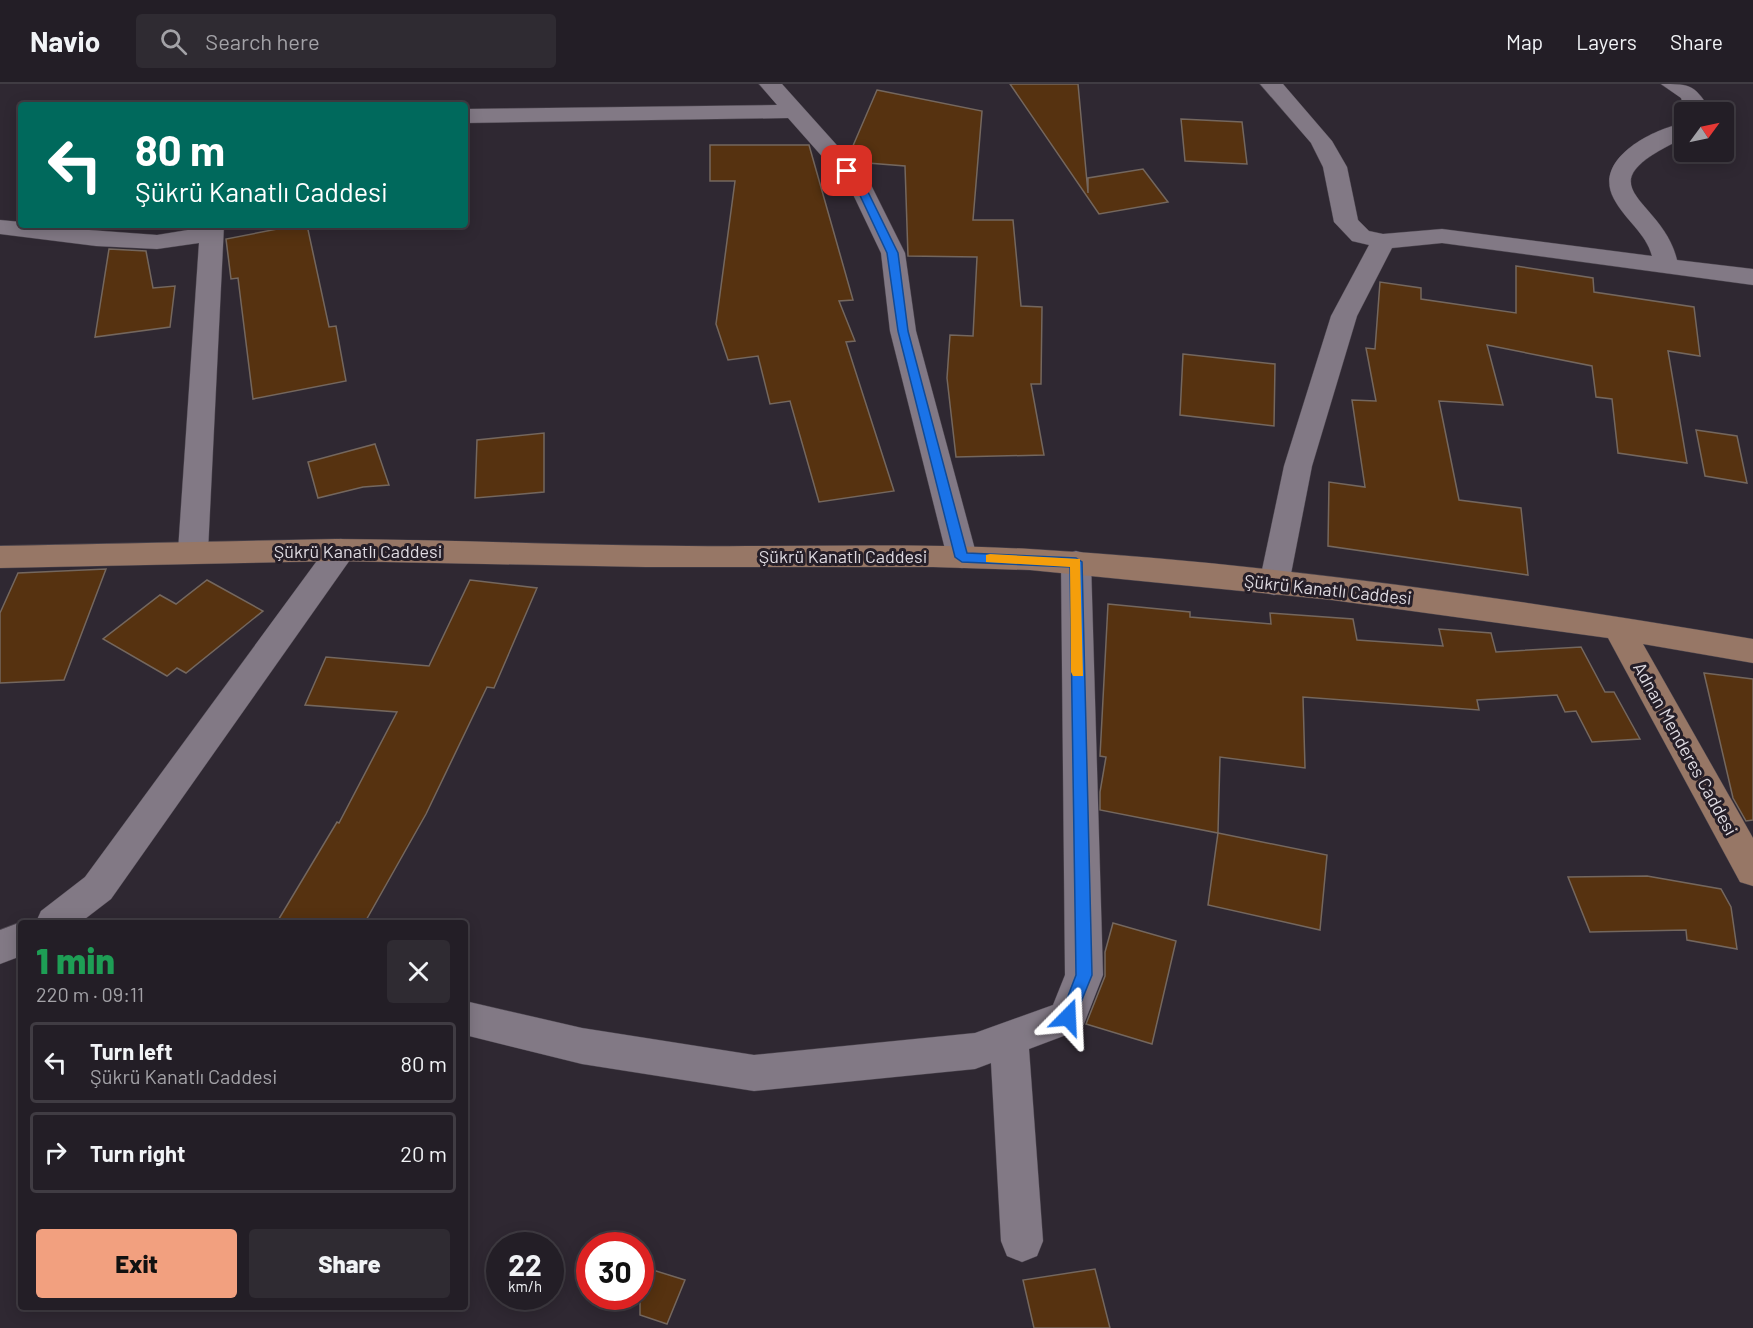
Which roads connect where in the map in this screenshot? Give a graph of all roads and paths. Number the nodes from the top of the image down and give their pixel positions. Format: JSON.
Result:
{"nodes":[{"id":1,"x":770,"y":84,"type":"edge"},
{"id":2,"x":1271,"y":84,"type":"edge"},
{"id":3,"x":1672,"y":84,"type":"edge"},
{"id":4,"x":1695,"y":102,"type":"edge"},
{"id":5,"x":792,"y":111,"type":"junction"},
{"id":6,"x":468,"y":116,"type":"edge"},
{"id":7,"x":1674,"y":135,"type":"edge"},
{"id":8,"x":0,"y":227,"type":"edge"},
{"id":9,"x":212,"y":229,"type":"edge"},
{"id":10,"x":1383,"y":241,"type":"junction"},
{"id":11,"x":1666,"y":266,"type":"junction"},
{"id":12,"x":1753,"y":277,"type":"edge"},
{"id":13,"x":341,"y":550,"type":"junction"},
{"id":14,"x":193,"y":551,"type":"junction"},
{"id":15,"x":0,"y":557,"type":"edge"},
{"id":16,"x":962,"y":557,"type":"junction"},
{"id":17,"x":1076,"y":562,"type":"junction"},
{"id":18,"x":1274,"y":584,"type":"junction"},
{"id":19,"x":1617,"y":626,"type":"junction"},
{"id":20,"x":1753,"y":651,"type":"edge"},
{"id":21,"x":1753,"y":871,"type":"edge"},
{"id":22,"x":60,"y":920,"type":"edge"},
{"id":23,"x":18,"y":939,"type":"edge"},
{"id":24,"x":0,"y":948,"type":"edge"},
{"id":25,"x":468,"y":1019,"type":"edge"},
{"id":26,"x":1009,"y":1038,"type":"junction"},
{"id":27,"x":1022,"y":1241,"type":"dead end"}],
"edges":[{"from":1,"to":5,"type":"street"},
{"from":2,"to":10,"type":"street"},
{"from":3,"to":4,"type":"street"},
{"from":5,"to":6,"type":"street"},
{"from":5,"to":16,"type":"street"},
{"from":7,"to":11,"type":"street"},
{"from":8,"to":9,"type":"street"},
{"from":9,"to":14,"type":"street"},
{"from":10,"to":11,"type":"street"},
{"from":10,"to":18,"type":"street"},
{"from":11,"to":12,"type":"street"},
{"from":13,"to":14,"type":"street","name":"Şükrü Kanatlı Caddesi"},
{"from":13,"to":16,"type":"street","name":"Şükrü Kanatlı Caddesi"},
{"from":13,"to":22,"type":"street"},
{"from":14,"to":15,"type":"street","name":"Şükrü Kanatlı Caddesi"},
{"from":16,"to":17,"type":"street","name":"Şükrü Kanatlı Caddesi"},
{"from":17,"to":18,"type":"street","name":"Şükrü Kanatlı Caddesi"},
{"from":17,"to":26,"type":"street"},
{"from":18,"to":19,"type":"street","name":"Şükrü Kanatlı Caddesi"},
{"from":19,"to":20,"type":"street","name":"Şükrü Kanatlı Caddesi"},
{"from":19,"to":21,"type":"street","name":"Adnan Menderes Caddesi"},
{"from":23,"to":24,"type":"street"},
{"from":25,"to":26,"type":"street"},
{"from":26,"to":27,"type":"street"}]}
